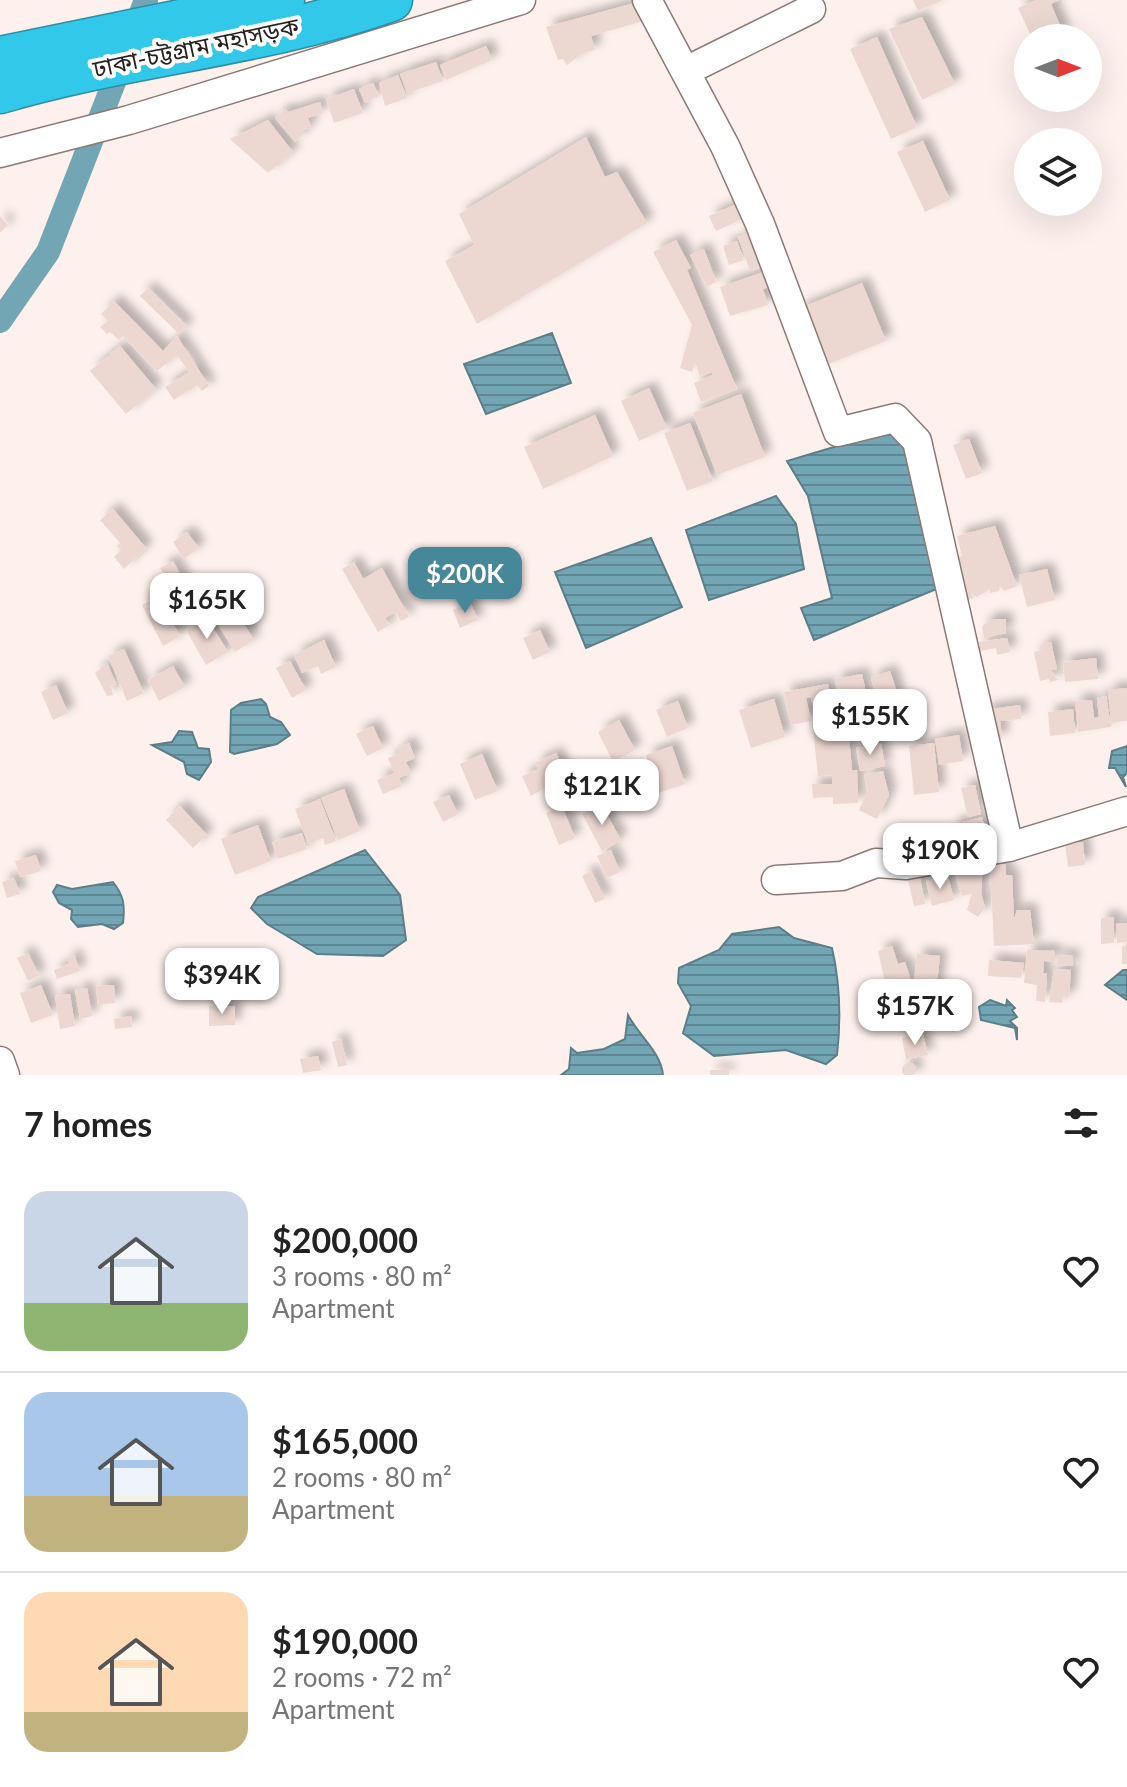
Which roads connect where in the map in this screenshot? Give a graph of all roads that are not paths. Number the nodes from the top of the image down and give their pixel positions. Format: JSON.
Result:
{"nodes":[{"id":1,"x":283,"y":0,"type":"edge"},
{"id":2,"x":391,"y":0,"type":"edge"},
{"id":3,"x":521,"y":0,"type":"edge"},
{"id":4,"x":647,"y":0,"type":"edge"},
{"id":5,"x":811,"y":9,"type":"dead end"},
{"id":6,"x":0,"y":58,"type":"edge"},
{"id":7,"x":686,"y":71,"type":"junction"},
{"id":8,"x":0,"y":92,"type":"edge"},
{"id":9,"x":0,"y":153,"type":"edge"},
{"id":10,"x":1127,"y":811,"type":"edge"},
{"id":11,"x":1009,"y":847,"type":"junction"},
{"id":12,"x":776,"y":880,"type":"dead end"},
{"id":13,"x":0,"y":1061,"type":"edge"},
{"id":14,"x":5,"y":1075,"type":"edge"}],
"edges":[{"from":1,"to":6,"type":"highway","name":"ঢাকা-চট্টগ্রাম মহাসড়ক"},
{"from":2,"to":8,"type":"highway","name":"ঢাকা-চট্টগ্রাম মহাসড়ক"},
{"from":3,"to":9,"type":"street"},
{"from":4,"to":7,"type":"street"},
{"from":5,"to":7,"type":"street"},
{"from":7,"to":11,"type":"street"},
{"from":10,"to":11,"type":"street"},
{"from":11,"to":12,"type":"street"},
{"from":13,"to":14,"type":"street"}]}
